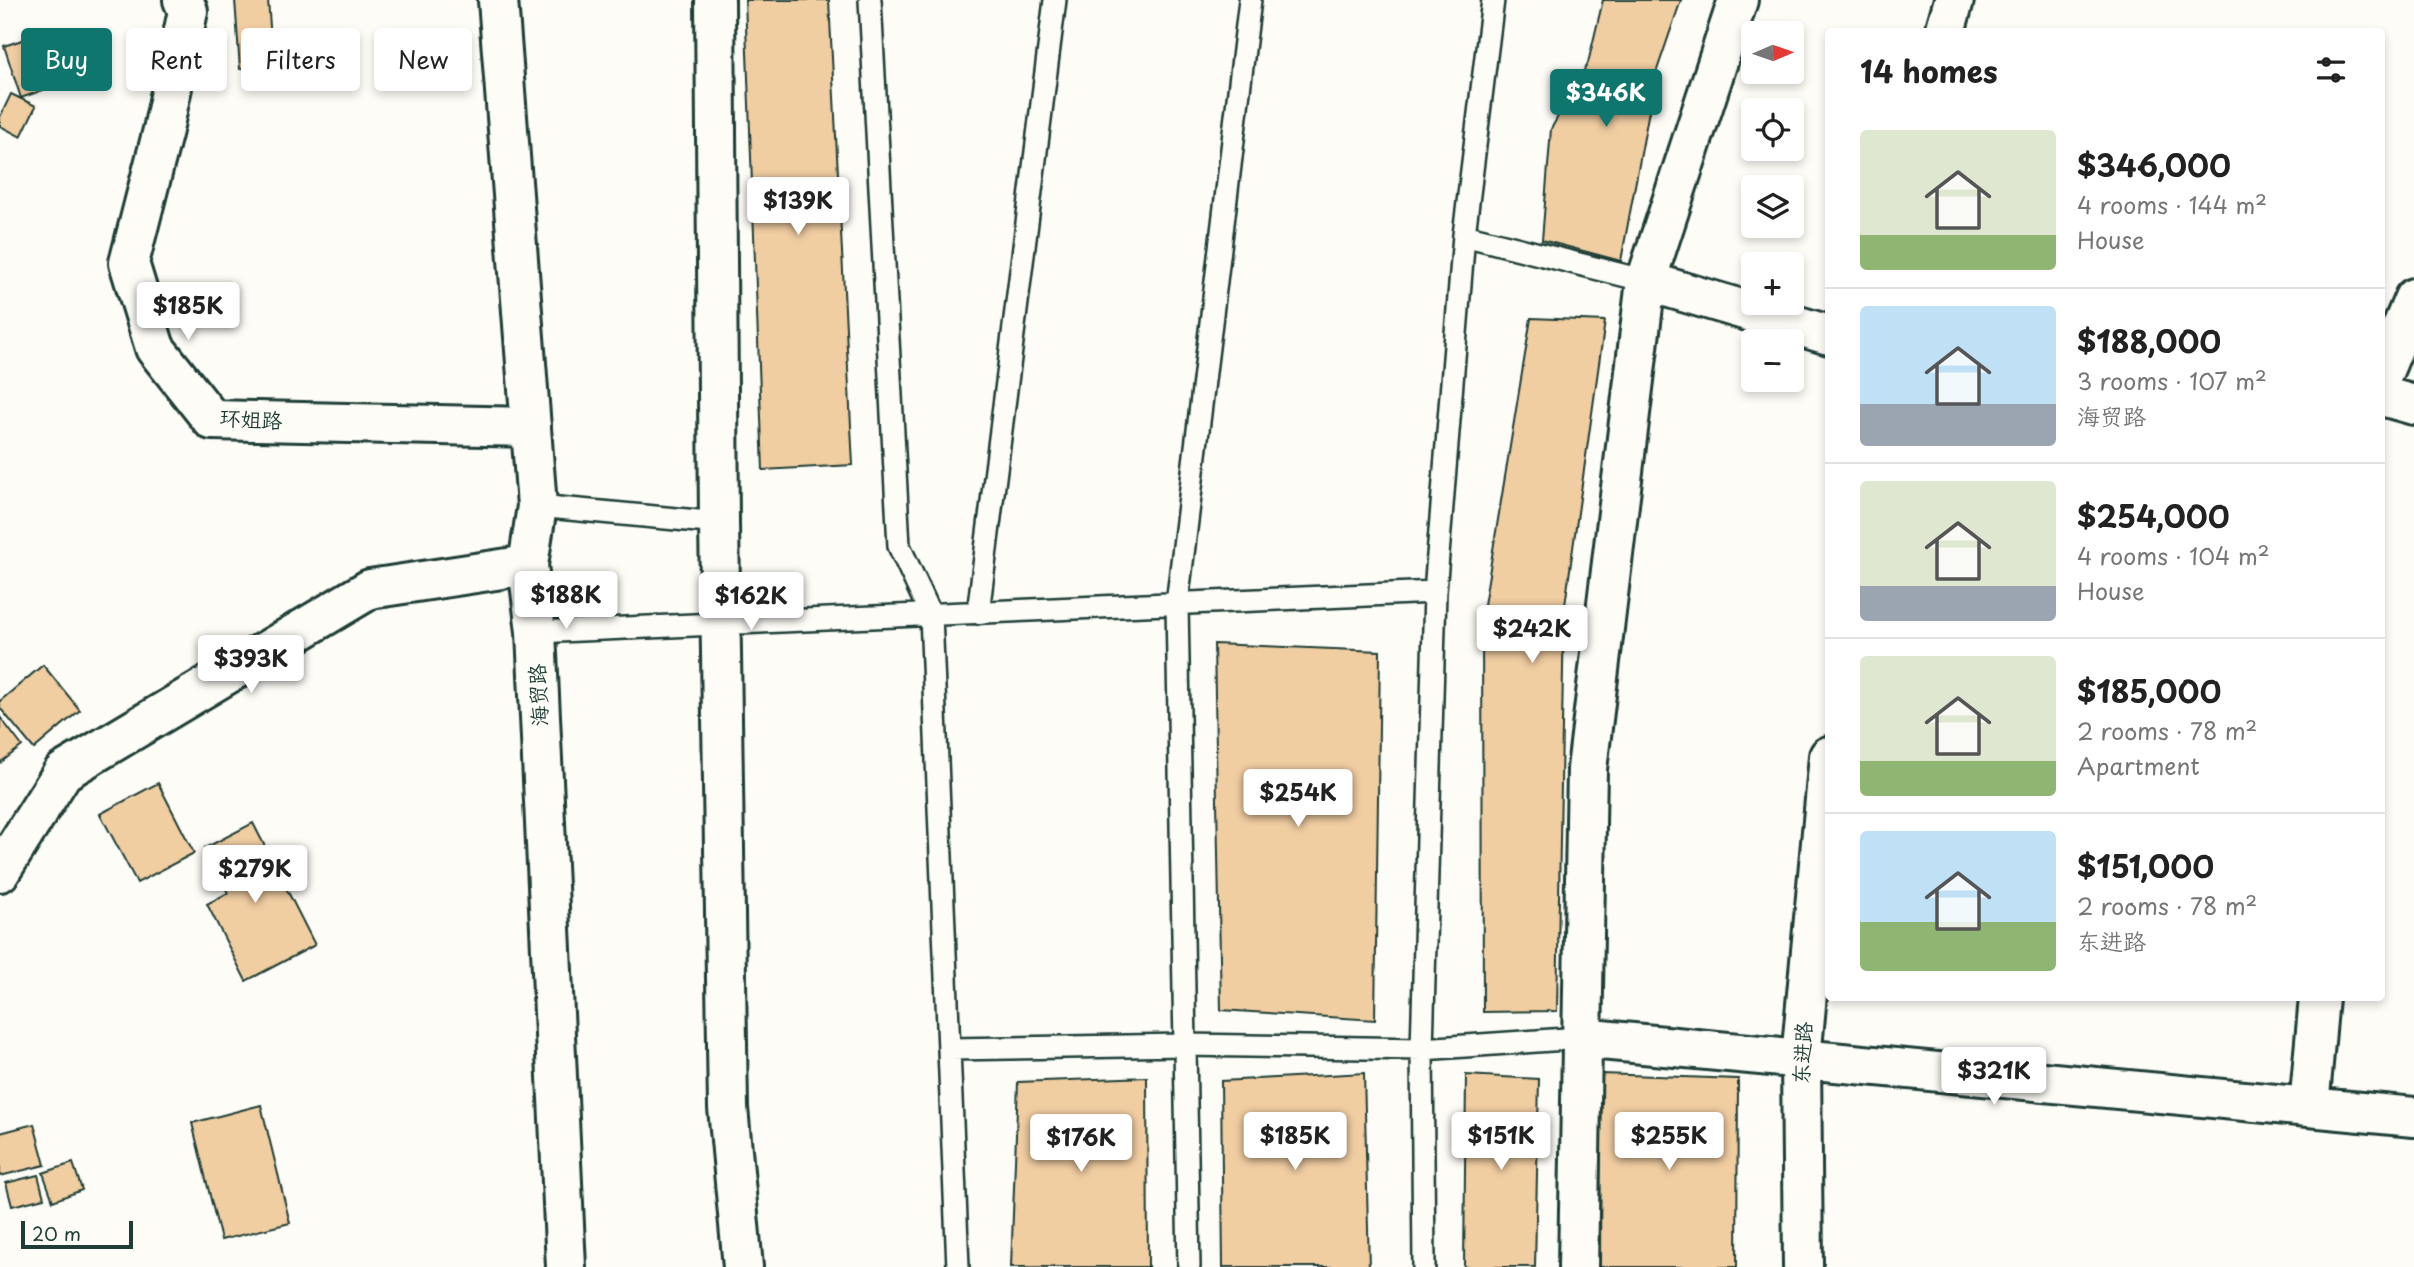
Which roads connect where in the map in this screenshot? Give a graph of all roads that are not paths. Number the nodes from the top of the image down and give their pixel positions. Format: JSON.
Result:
{"nodes":[{"id":1,"x":183,"y":0,"type":"edge"},
{"id":2,"x":498,"y":0,"type":"edge"},
{"id":3,"x":715,"y":0,"type":"edge"},
{"id":4,"x":870,"y":0,"type":"edge"},
{"id":5,"x":1055,"y":0,"type":"edge"},
{"id":6,"x":1250,"y":0,"type":"edge"},
{"id":7,"x":1493,"y":0,"type":"edge"},
{"id":8,"x":1738,"y":0,"type":"edge"},
{"id":9,"x":1954,"y":0,"type":"edge"},
{"id":10,"x":1946,"y":28,"type":"edge"},
{"id":11,"x":1464,"y":235,"type":"junction"},
{"id":12,"x":1646,"y":281,"type":"junction"},
{"id":13,"x":2414,"y":298,"type":"edge"},
{"id":14,"x":1825,"y":334,"type":"edge"},
{"id":15,"x":2385,"y":368,"type":"edge"},
{"id":16,"x":2385,"y":398,"type":"edge"},
{"id":17,"x":2414,"y":405,"type":"edge"},
{"id":18,"x":531,"y":427,"type":"junction"},
{"id":19,"x":537,"y":506,"type":"junction"},
{"id":20,"x":719,"y":523,"type":"junction"},
{"id":21,"x":528,"y":565,"type":"junction"},
{"id":22,"x":1435,"y":593,"type":"junction"},
{"id":23,"x":1177,"y":604,"type":"junction"},
{"id":24,"x":978,"y":613,"type":"junction"},
{"id":25,"x":931,"y":615,"type":"junction"},
{"id":26,"x":721,"y":624,"type":"junction"},
{"id":27,"x":536,"y":632,"type":"junction"},
{"id":28,"x":1825,"y":799,"type":"edge"},
{"id":29,"x":0,"y":872,"type":"edge"},
{"id":30,"x":2319,"y":1001,"type":"edge"},
{"id":31,"x":1580,"y":1038,"type":"junction"},
{"id":32,"x":1185,"y":1045,"type":"junction"},
{"id":33,"x":950,"y":1049,"type":"junction"},
{"id":34,"x":1422,"y":1049,"type":"junction"},
{"id":35,"x":1801,"y":1059,"type":"junction"},
{"id":36,"x":2309,"y":1107,"type":"junction"},
{"id":37,"x":2414,"y":1117,"type":"edge"},
{"id":38,"x":566,"y":1267,"type":"edge"},
{"id":39,"x":743,"y":1267,"type":"edge"},
{"id":40,"x":958,"y":1267,"type":"edge"},
{"id":41,"x":1188,"y":1267,"type":"edge"},
{"id":42,"x":1424,"y":1267,"type":"edge"},
{"id":43,"x":1578,"y":1267,"type":"edge"},
{"id":44,"x":1802,"y":1267,"type":"edge"}],
"edges":[{"from":1,"to":18,"type":"street","name":"环姐路"},
{"from":2,"to":18,"type":"street","name":"海贸路"},
{"from":3,"to":20,"type":"street"},
{"from":4,"to":25,"type":"lane"},
{"from":5,"to":24,"type":"lane"},
{"from":6,"to":23,"type":"lane"},
{"from":7,"to":11,"type":"lane"},
{"from":8,"to":12,"type":"street"},
{"from":9,"to":10,"type":"street"},
{"from":11,"to":12,"type":"lane"},
{"from":11,"to":22,"type":"lane"},
{"from":12,"to":14,"type":"street"},
{"from":12,"to":31,"type":"street"},
{"from":13,"to":15,"type":"street"},
{"from":16,"to":17,"type":"street"},
{"from":18,"to":19,"type":"street","name":"海贸路"},
{"from":19,"to":20,"type":"lane"},
{"from":19,"to":21,"type":"street","name":"海贸路"},
{"from":20,"to":26,"type":"street"},
{"from":21,"to":27,"type":"street","name":"海贸路"},
{"from":21,"to":29,"type":"street"},
{"from":22,"to":23,"type":"lane"},
{"from":22,"to":34,"type":"lane"},
{"from":23,"to":24,"type":"lane"},
{"from":23,"to":32,"type":"lane"},
{"from":24,"to":25,"type":"lane"},
{"from":25,"to":26,"type":"lane"},
{"from":25,"to":33,"type":"lane"},
{"from":26,"to":27,"type":"lane"},
{"from":26,"to":39,"type":"street"},
{"from":27,"to":38,"type":"street","name":"海贸路"},
{"from":28,"to":35,"type":"street","name":"东进路"},
{"from":30,"to":36,"type":"street"},
{"from":31,"to":34,"type":"lane"},
{"from":31,"to":35,"type":"street"},
{"from":31,"to":43,"type":"street"},
{"from":32,"to":33,"type":"lane"},
{"from":32,"to":34,"type":"lane"},
{"from":32,"to":41,"type":"lane"},
{"from":33,"to":40,"type":"lane"},
{"from":34,"to":42,"type":"lane"},
{"from":35,"to":36,"type":"street"},
{"from":35,"to":44,"type":"street","name":"东进路"},
{"from":36,"to":37,"type":"street"}]}
